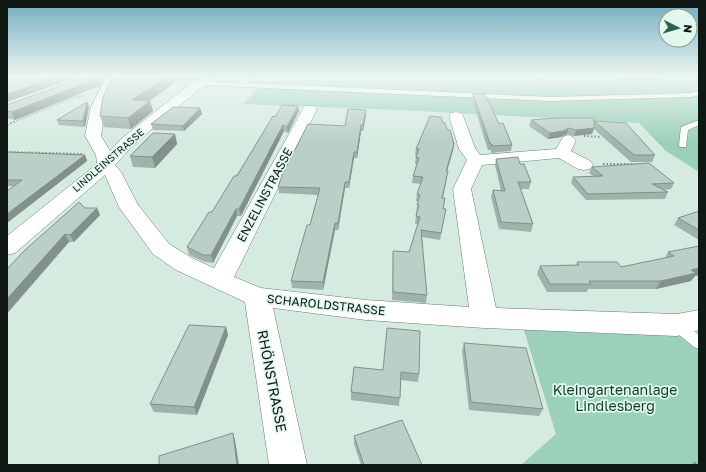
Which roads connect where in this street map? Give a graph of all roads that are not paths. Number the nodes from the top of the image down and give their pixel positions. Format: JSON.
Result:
{"nodes":[{"id":1,"x":103,"y":98,"type":"edge"},
{"id":2,"x":181,"y":98,"type":"edge"},
{"id":3,"x":529,"y":98,"type":"edge"},
{"id":4,"x":628,"y":98,"type":"edge"},
{"id":5,"x":310,"y":109,"type":"dead end"},
{"id":6,"x":456,"y":116,"type":"dead end"},
{"id":7,"x":699,"y":122,"type":"edge"},
{"id":8,"x":683,"y":145,"type":"dead end"},
{"id":9,"x":105,"y":160,"type":"junction"},
{"id":10,"x":475,"y":160,"type":"junction"},
{"id":11,"x":584,"y":165,"type":"road end"},
{"id":12,"x":7,"y":248,"type":"edge"},
{"id":13,"x":220,"y":280,"type":"junction"},
{"id":14,"x":257,"y":297,"type":"junction"},
{"id":15,"x":484,"y":318,"type":"junction"},
{"id":16,"x":688,"y":323,"type":"edge"},
{"id":17,"x":699,"y":343,"type":"edge"},
{"id":18,"x":288,"y":465,"type":"edge"}],
"edges":[{"from":1,"to":9,"type":"street","name":"SCHAROLDSTRASSE"},
{"from":2,"to":9,"type":"street","name":"LINDLEINSTRASSE"},
{"from":3,"to":4,"type":"lane"},
{"from":5,"to":13,"type":"street","name":"ENZELINSTRASSE"},
{"from":6,"to":10,"type":"street"},
{"from":7,"to":8,"type":"lane"},
{"from":9,"to":12,"type":"street","name":"LINDLEINSTRASSE"},
{"from":9,"to":13,"type":"street","name":"SCHAROLDSTRASSE"},
{"from":10,"to":11,"type":"street"},
{"from":10,"to":15,"type":"street"},
{"from":13,"to":14,"type":"street","name":"SCHAROLDSTRASSE"},
{"from":14,"to":15,"type":"street","name":"SCHAROLDSTRASSE"},
{"from":14,"to":18,"type":"street","name":"RHÖNSTRASSE"},
{"from":15,"to":16,"type":"street","name":"SCHAROLDSTRASSE"},
{"from":16,"to":17,"type":"lane"}]}
